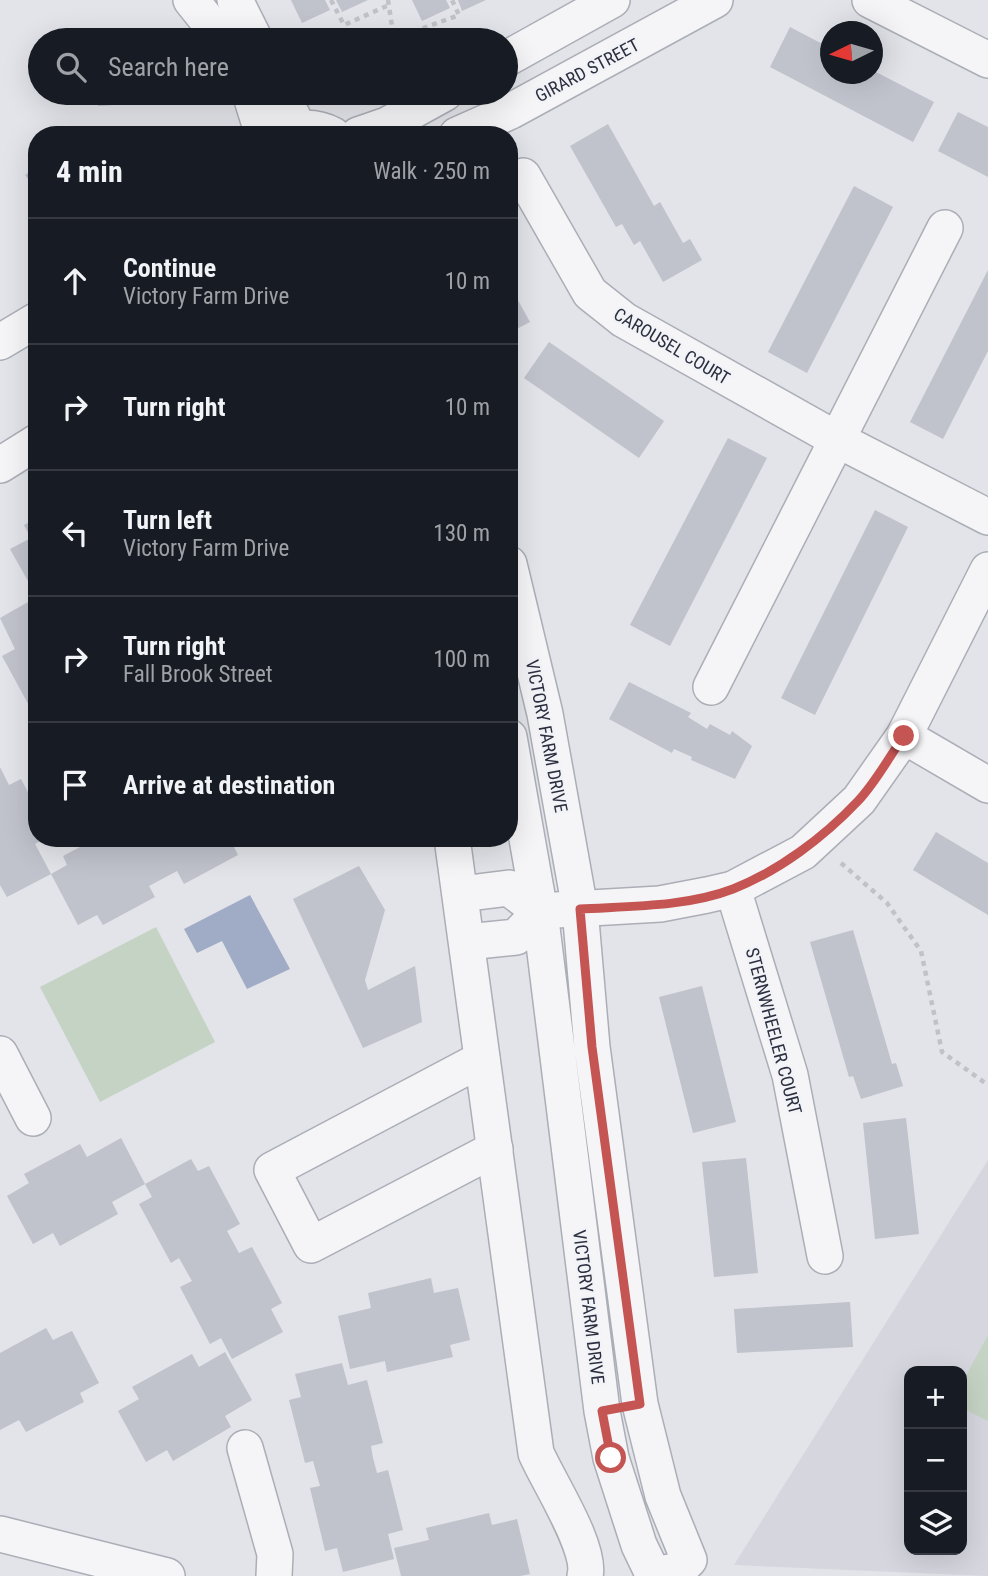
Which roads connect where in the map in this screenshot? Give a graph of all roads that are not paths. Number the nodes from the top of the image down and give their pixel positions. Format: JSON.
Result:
{"nodes":[{"id":1,"x":191,"y":0,"type":"edge"},
{"id":2,"x":236,"y":0,"type":"edge"},
{"id":3,"x":612,"y":0,"type":"edge"},
{"id":4,"x":715,"y":0,"type":"edge"},
{"id":5,"x":870,"y":0,"type":"edge"},
{"id":6,"x":213,"y":28,"type":"edge"},
{"id":7,"x":249,"y":28,"type":"edge"},
{"id":8,"x":518,"y":52,"type":"edge"},
{"id":9,"x":988,"y":60,"type":"edge"},
{"id":10,"x":254,"y":105,"type":"edge"},
{"id":11,"x":283,"y":105,"type":"edge"},
{"id":12,"x":423,"y":105,"type":"edge"},
{"id":13,"x":260,"y":126,"type":"edge"},
{"id":14,"x":287,"y":126,"type":"edge"},
{"id":15,"x":384,"y":126,"type":"edge"},
{"id":16,"x":477,"y":126,"type":"edge"},
{"id":17,"x":523,"y":176,"type":"dead end"},
{"id":18,"x":945,"y":228,"type":"dead end"},
{"id":19,"x":28,"y":325,"type":"edge"},
{"id":20,"x":0,"y":342,"type":"edge"},
{"id":21,"x":838,"y":440,"type":"junction"},
{"id":22,"x":28,"y":448,"type":"edge"},
{"id":23,"x":0,"y":466,"type":"edge"},
{"id":24,"x":988,"y":517,"type":"edge"},
{"id":25,"x":988,"y":570,"type":"edge"},
{"id":26,"x":518,"y":602,"type":"edge"},
{"id":27,"x":711,"y":687,"type":"dead end"},
{"id":28,"x":904,"y":736,"type":"junction"},
{"id":29,"x":988,"y":785,"type":"edge"},
{"id":30,"x":518,"y":788,"type":"edge"},
{"id":31,"x":453,"y":847,"type":"edge"},
{"id":32,"x":733,"y":889,"type":"junction"},
{"id":33,"x":461,"y":894,"type":"junction"},
{"id":34,"x":580,"y":909,"type":"junction"},
{"id":35,"x":540,"y":912,"type":"junction"},
{"id":36,"x":467,"y":943,"type":"junction"},
{"id":37,"x":0,"y":1054,"type":"edge"},
{"id":38,"x":482,"y":1059,"type":"junction"},
{"id":39,"x":33,"y":1118,"type":"dead end"},
{"id":40,"x":495,"y":1149,"type":"junction"},
{"id":41,"x":825,"y":1256,"type":"dead end"},
{"id":42,"x":640,"y":1404,"type":"junction"},
{"id":43,"x":602,"y":1411,"type":"junction"},
{"id":44,"x":245,"y":1448,"type":"dead end"},
{"id":45,"x":0,"y":1534,"type":"edge"},
{"id":46,"x":167,"y":1576,"type":"edge"},
{"id":47,"x":274,"y":1576,"type":"edge"},
{"id":48,"x":585,"y":1576,"type":"edge"}],
"edges":[{"from":1,"to":6,"type":"street"},
{"from":2,"to":7,"type":"street"},
{"from":3,"to":8,"type":"street"},
{"from":4,"to":16,"type":"street","name":"GIRARD STREET"},
{"from":5,"to":9,"type":"street"},
{"from":10,"to":13,"type":"street"},
{"from":11,"to":14,"type":"street"},
{"from":12,"to":15,"type":"street"},
{"from":17,"to":21,"type":"street","name":"CAROUSEL COURT"},
{"from":18,"to":21,"type":"street"},
{"from":19,"to":20,"type":"street"},
{"from":21,"to":24,"type":"street","name":"CAROUSEL COURT"},
{"from":21,"to":27,"type":"street"},
{"from":22,"to":23,"type":"street"},
{"from":25,"to":28,"type":"street"},
{"from":26,"to":34,"type":"street","name":"VICTORY FARM DRIVE"},
{"from":28,"to":29,"type":"street"},
{"from":28,"to":32,"type":"street"},
{"from":30,"to":35,"type":"street","name":"VICTORY FARM DRIVE"},
{"from":31,"to":33,"type":"street"},
{"from":32,"to":34,"type":"street"},
{"from":32,"to":41,"type":"street","name":"STERNWHEELER COURT"},
{"from":33,"to":35,"type":"street"},
{"from":33,"to":36,"type":"street"},
{"from":34,"to":35,"type":"street"},
{"from":34,"to":42,"type":"street","name":"VICTORY FARM DRIVE"},
{"from":35,"to":36,"type":"street"},
{"from":35,"to":43,"type":"street","name":"VICTORY FARM DRIVE"},
{"from":36,"to":38,"type":"street"},
{"from":37,"to":39,"type":"street"},
{"from":38,"to":40,"type":"street"},
{"from":38,"to":40,"type":"street"},
{"from":40,"to":48,"type":"street"},
{"from":42,"to":43,"type":"street"},
{"from":42,"to":43,"type":"street","name":"VICTORY FARM DRIVE"},
{"from":44,"to":47,"type":"street"},
{"from":45,"to":46,"type":"street"}]}
